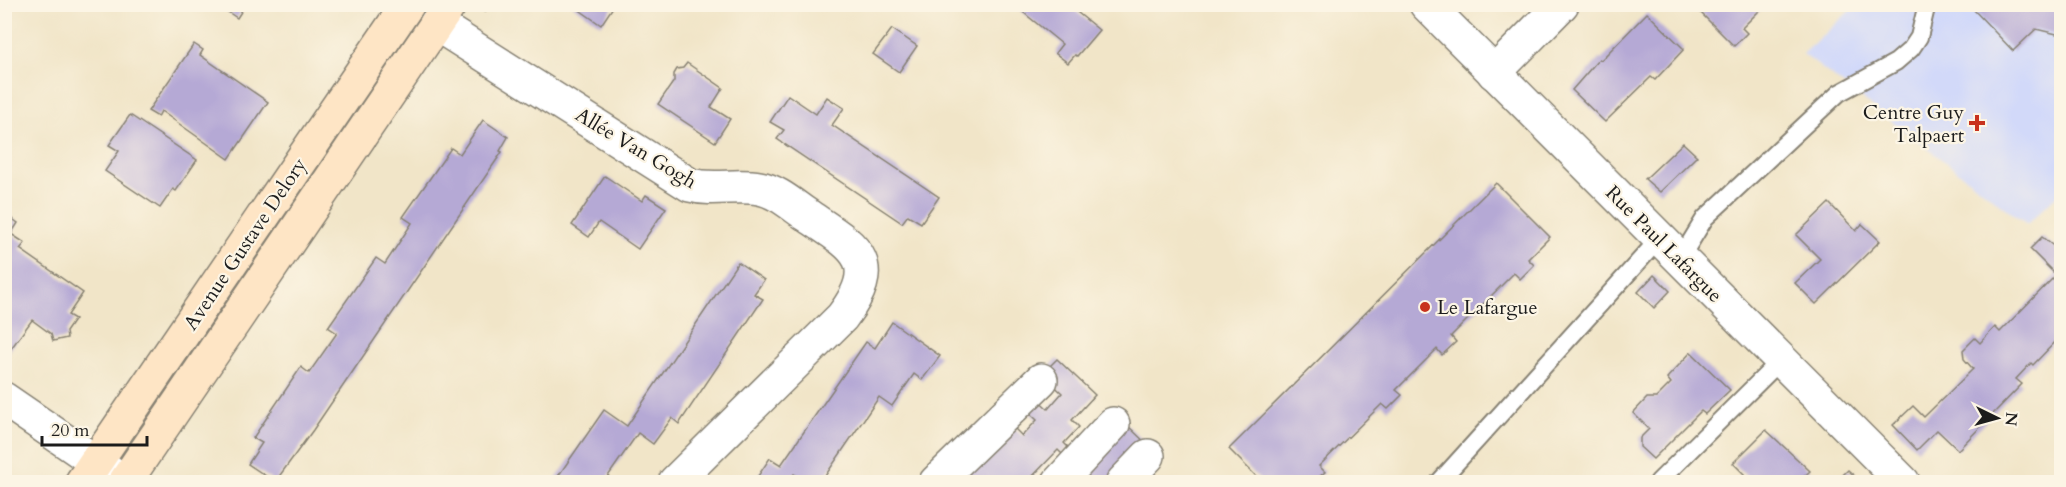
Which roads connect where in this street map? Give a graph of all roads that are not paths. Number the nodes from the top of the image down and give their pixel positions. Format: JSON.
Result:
{"nodes":[{"id":1,"x":408,"y":4,"type":"edge"},
{"id":2,"x":1426,"y":4,"type":"edge"},
{"id":3,"x":1562,"y":4,"type":"edge"},
{"id":4,"x":1927,"y":4,"type":"edge"},
{"id":5,"x":443,"y":14,"type":"edge"},
{"id":6,"x":1494,"y":73,"type":"junction"},
{"id":7,"x":1670,"y":248,"type":"junction"},
{"id":8,"x":1780,"y":361,"type":"junction"},
{"id":9,"x":1041,"y":380,"type":"dead end"},
{"id":10,"x":4,"y":399,"type":"edge"},
{"id":11,"x":1113,"y":424,"type":"dead end"},
{"id":12,"x":1148,"y":456,"type":"dead end"},
{"id":13,"x":89,"y":472,"type":"edge"},
{"id":14,"x":125,"y":483,"type":"edge"},
{"id":15,"x":675,"y":483,"type":"edge"},
{"id":16,"x":936,"y":483,"type":"edge"},
{"id":17,"x":1059,"y":483,"type":"edge"},
{"id":18,"x":1123,"y":483,"type":"edge"},
{"id":19,"x":1439,"y":483,"type":"edge"},
{"id":20,"x":1658,"y":483,"type":"edge"},
{"id":21,"x":1903,"y":483,"type":"edge"}],
"edges":[{"from":1,"to":13,"type":"main road","name":"Avenue Gustave Delory"},
{"from":2,"to":6,"type":"street","name":"Rue Paul Lafargue"},
{"from":3,"to":6,"type":"street"},
{"from":4,"to":7,"type":"lane"},
{"from":5,"to":14,"type":"main road","name":"Avenue Gustave Delory"},
{"from":5,"to":15,"type":"street","name":"Allée Van Gogh"},
{"from":6,"to":7,"type":"street","name":"Rue Paul Lafargue"},
{"from":7,"to":8,"type":"street","name":"Rue Paul Lafargue"},
{"from":7,"to":19,"type":"lane"},
{"from":8,"to":20,"type":"lane"},
{"from":8,"to":21,"type":"street","name":"Rue Paul Lafargue"},
{"from":9,"to":16,"type":"street"},
{"from":10,"to":13,"type":"street"},
{"from":11,"to":17,"type":"street"},
{"from":12,"to":18,"type":"street"},
{"from":13,"to":14,"type":"street"}]}
